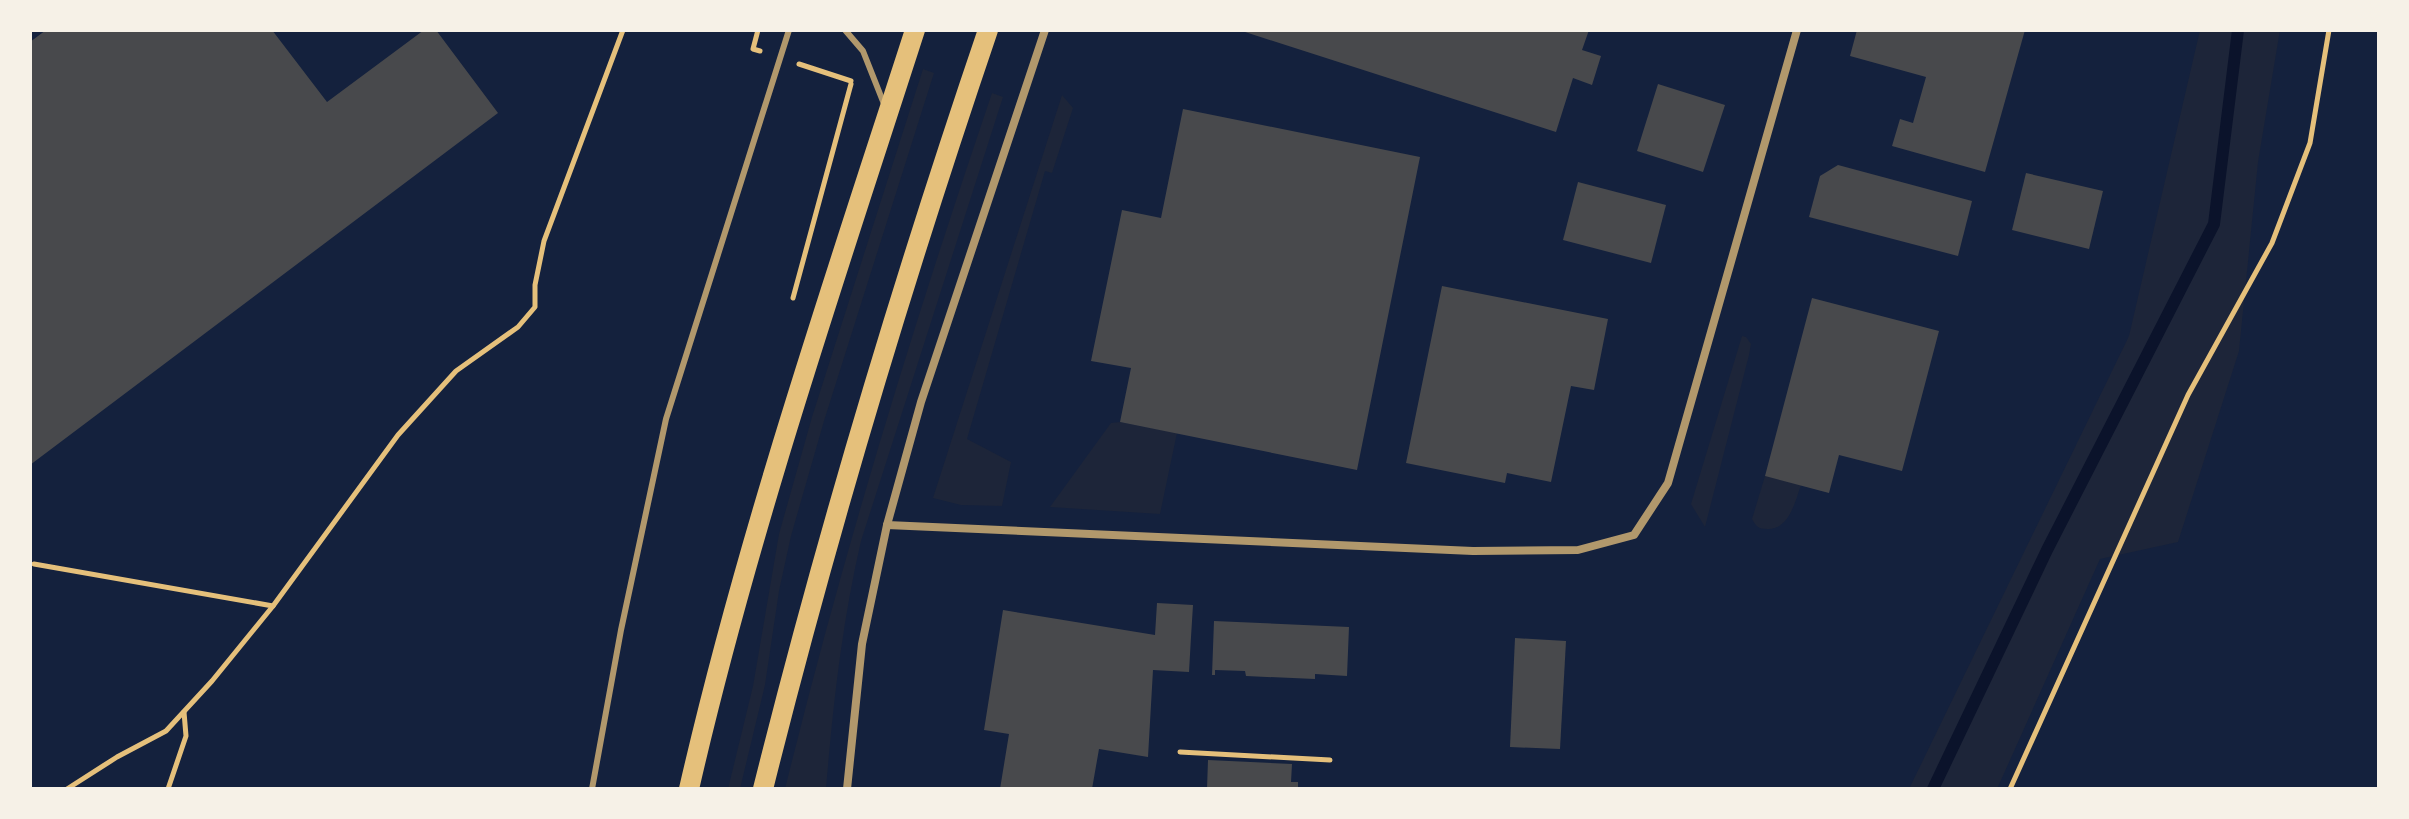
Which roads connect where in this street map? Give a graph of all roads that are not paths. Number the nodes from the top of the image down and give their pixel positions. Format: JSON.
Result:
{"nodes":[{"id":1,"x":789,"y":30,"type":"edge"},
{"id":2,"x":845,"y":30,"type":"edge"},
{"id":3,"x":915,"y":30,"type":"edge"},
{"id":4,"x":988,"y":30,"type":"edge"},
{"id":5,"x":1045,"y":30,"type":"edge"},
{"id":6,"x":1797,"y":30,"type":"edge"},
{"id":7,"x":888,"y":114,"type":"junction"},
{"id":8,"x":887,"y":525,"type":"junction"},
{"id":9,"x":592,"y":789,"type":"edge"},
{"id":10,"x":689,"y":789,"type":"edge"},
{"id":11,"x":763,"y":789,"type":"edge"},
{"id":12,"x":847,"y":789,"type":"edge"}],
"edges":[{"from":1,"to":9,"type":"lane"},
{"from":2,"to":7,"type":"lane"},
{"from":3,"to":7,"type":"main road"},
{"from":4,"to":11,"type":"main road"},
{"from":5,"to":8,"type":"street"},
{"from":6,"to":8,"type":"street"},
{"from":7,"to":10,"type":"main road"},
{"from":8,"to":12,"type":"street"}]}
